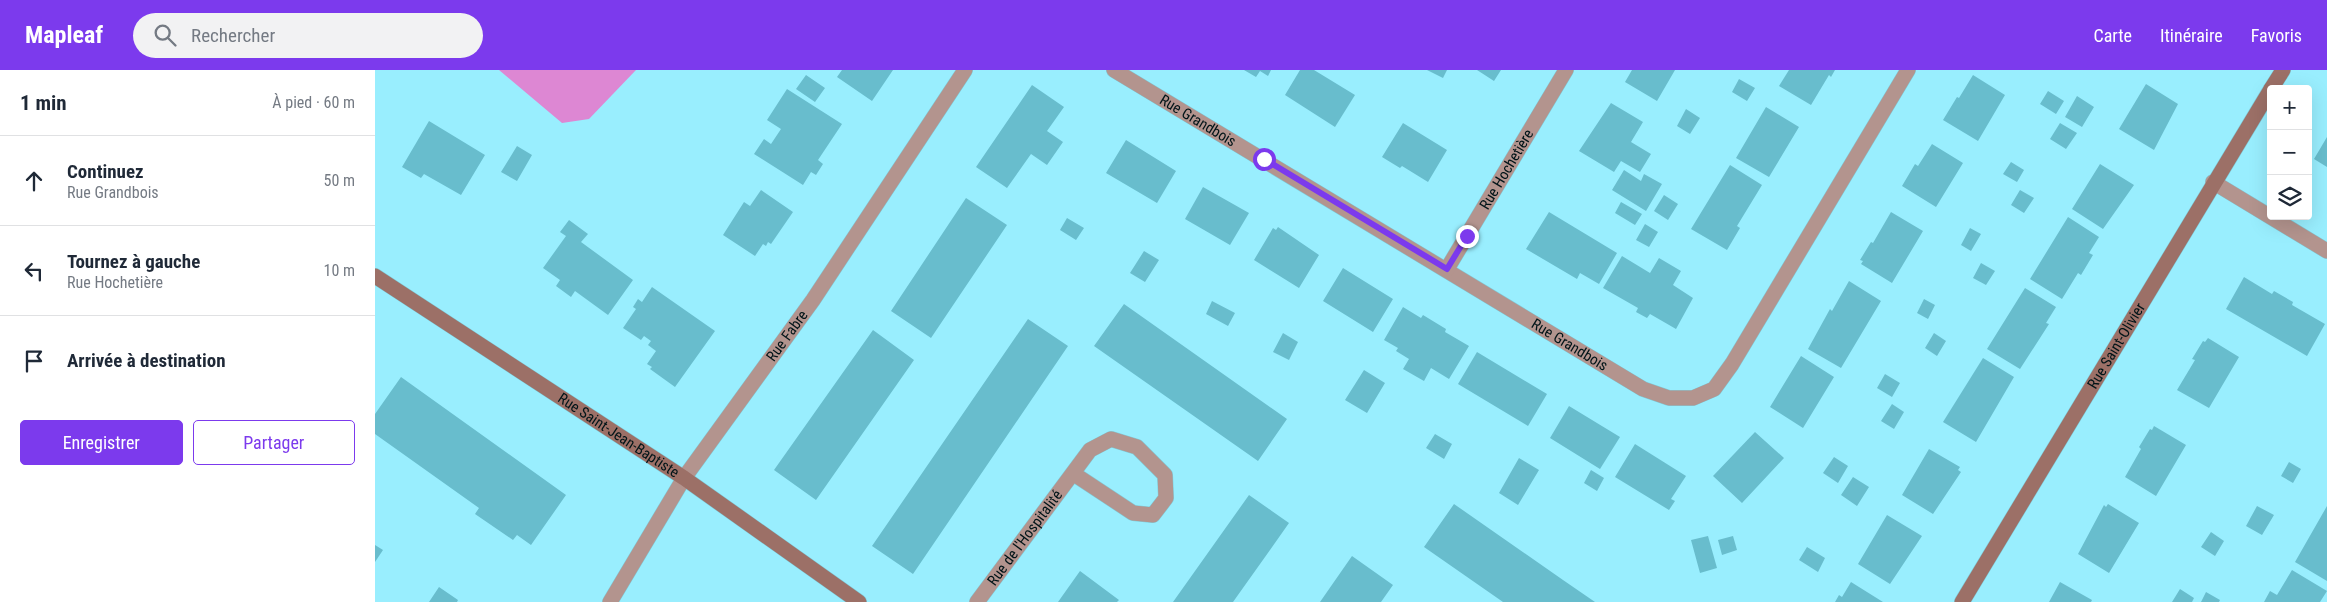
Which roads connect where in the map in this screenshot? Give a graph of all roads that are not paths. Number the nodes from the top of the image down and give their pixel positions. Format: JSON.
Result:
{"nodes":[{"id":1,"x":965,"y":70,"type":"edge"},
{"id":2,"x":1114,"y":70,"type":"edge"},
{"id":3,"x":1566,"y":70,"type":"edge"},
{"id":4,"x":1908,"y":70,"type":"edge"},
{"id":5,"x":2283,"y":70,"type":"edge"},
{"id":6,"x":2274,"y":85,"type":"edge"},
{"id":7,"x":2267,"y":95,"type":"edge"},
{"id":8,"x":2213,"y":182,"type":"junction"},
{"id":9,"x":2327,"y":250,"type":"edge"},
{"id":10,"x":1447,"y":269,"type":"junction"},
{"id":11,"x":375,"y":276,"type":"edge"},
{"id":12,"x":1074,"y":474,"type":"junction"},
{"id":13,"x":684,"y":478,"type":"junction"},
{"id":14,"x":610,"y":602,"type":"edge"},
{"id":15,"x":859,"y":602,"type":"edge"},
{"id":16,"x":977,"y":602,"type":"edge"},
{"id":17,"x":1962,"y":602,"type":"edge"}],
"edges":[{"from":1,"to":13,"type":"street","name":"Rue Fabre"},
{"from":2,"to":10,"type":"street","name":"Rue Grandbois"},
{"from":3,"to":10,"type":"street","name":"Rue Hochetière"},
{"from":4,"to":10,"type":"street","name":"Rue Grandbois"},
{"from":5,"to":6,"type":"street","name":"Rue Saint-Olivier"},
{"from":7,"to":8,"type":"street","name":"Rue Saint-Olivier"},
{"from":8,"to":9,"type":"street"},
{"from":8,"to":17,"type":"street","name":"Rue Saint-Olivier"},
{"from":11,"to":13,"type":"street","name":"Rue Saint-Jean-Baptiste"},
{"from":12,"to":12,"type":"street","name":"Rue de l'Hospitalité"},
{"from":12,"to":16,"type":"street","name":"Rue de l'Hospitalité"},
{"from":13,"to":14,"type":"street","name":"Rue Fabre"},
{"from":13,"to":15,"type":"street","name":"Rue Saint-Jean-Baptiste"}]}
